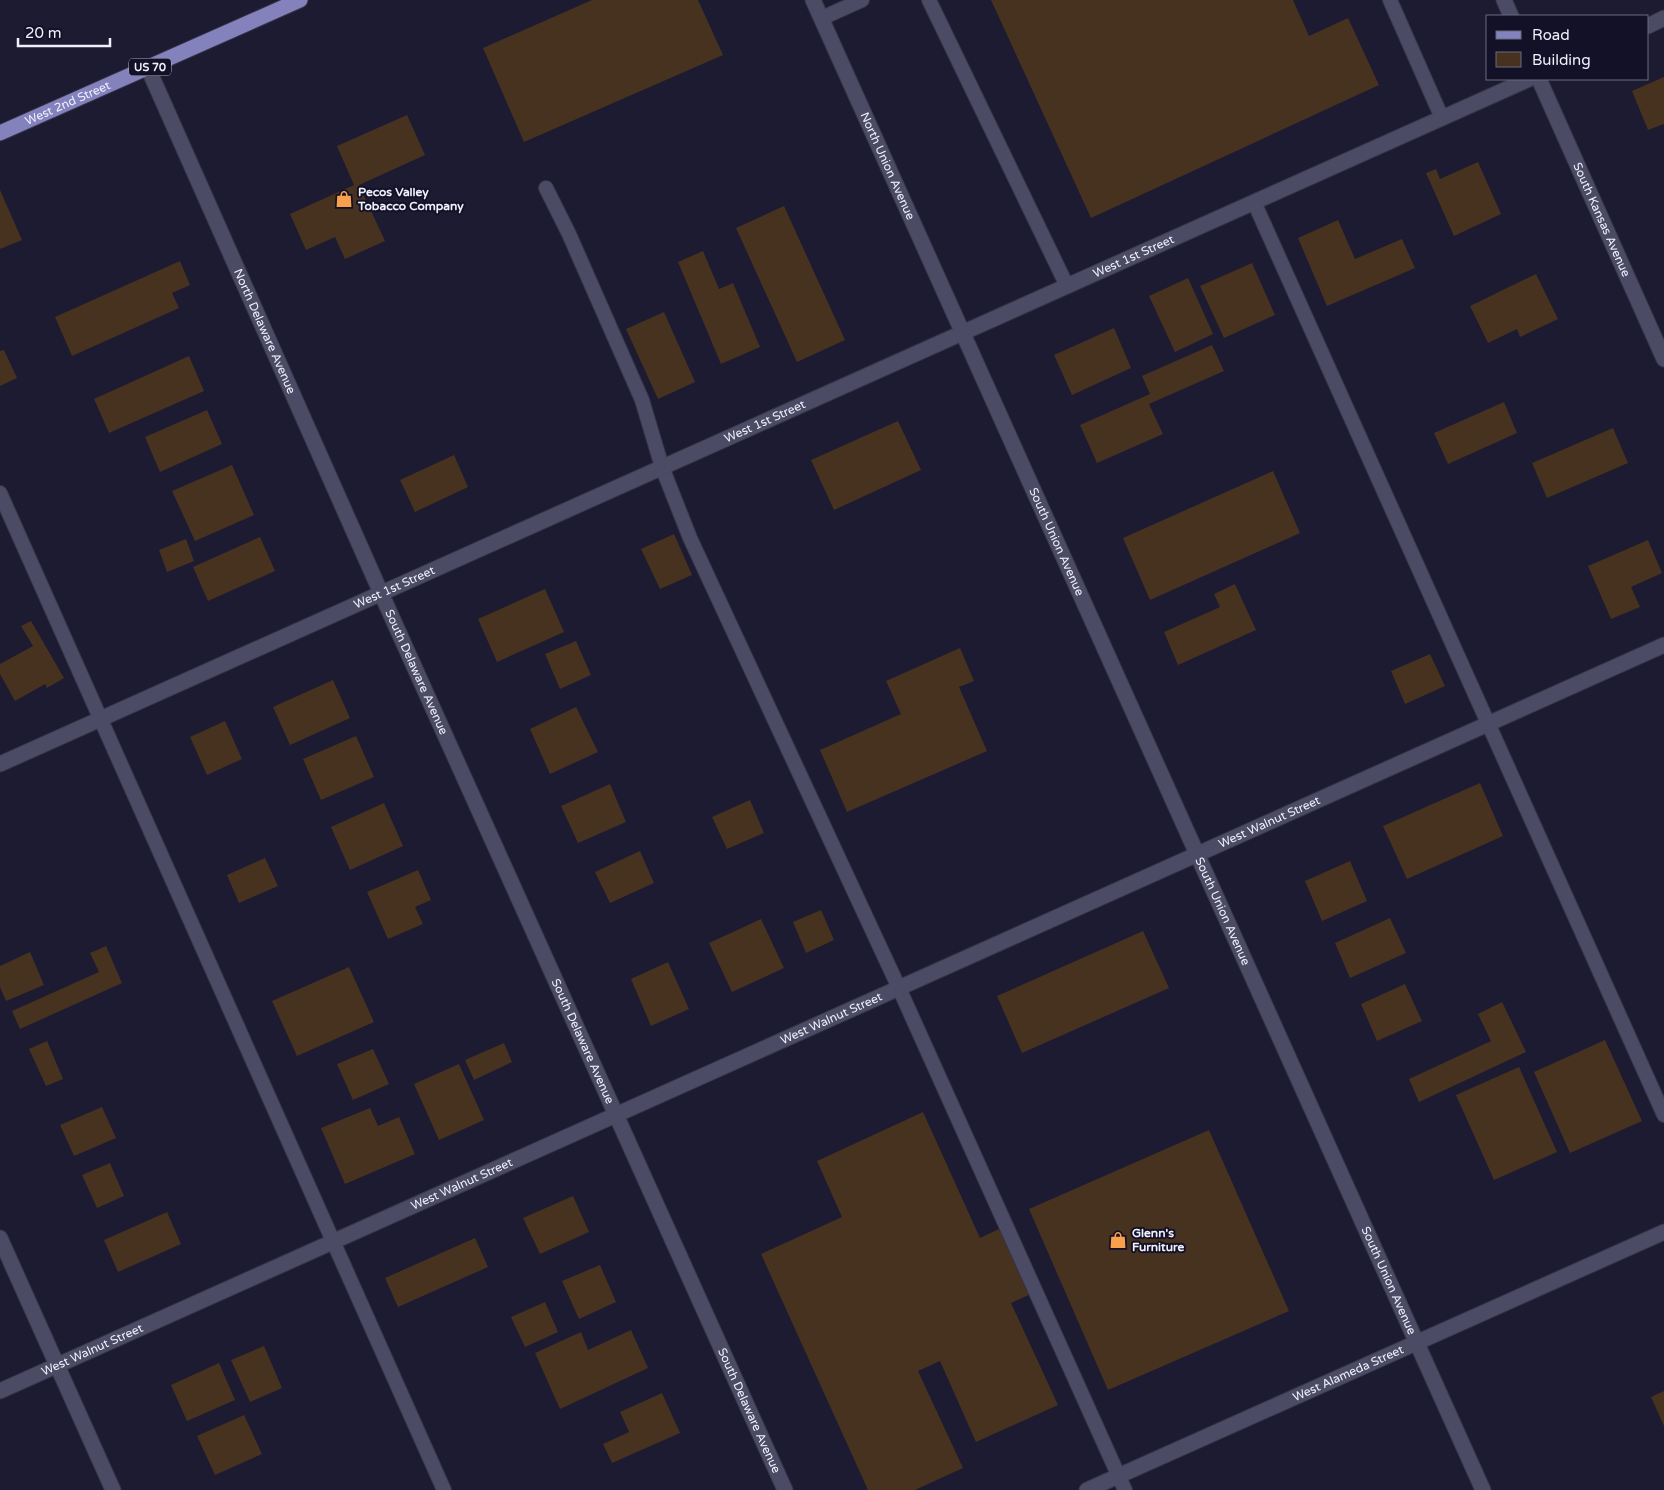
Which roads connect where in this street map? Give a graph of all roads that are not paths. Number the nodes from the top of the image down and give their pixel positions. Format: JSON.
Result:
{"nodes":[{"id":1,"x":300,"y":0,"type":"edge"},
{"id":2,"x":814,"y":0,"type":"edge"},
{"id":3,"x":862,"y":0,"type":"edge"},
{"id":4,"x":929,"y":0,"type":"edge"},
{"id":5,"x":1390,"y":0,"type":"edge"},
{"id":6,"x":1504,"y":0,"type":"edge"},
{"id":7,"x":1511,"y":15,"type":"edge"},
{"id":8,"x":822,"y":18,"type":"junction"},
{"id":9,"x":1664,"y":18,"type":"edge"},
{"id":10,"x":1649,"y":26,"type":"edge"},
{"id":11,"x":148,"y":68,"type":"junction"},
{"id":12,"x":1527,"y":80,"type":"edge"},
{"id":13,"x":1539,"y":80,"type":"edge"},
{"id":14,"x":1442,"y":118,"type":"junction"},
{"id":15,"x":0,"y":133,"type":"edge"},
{"id":16,"x":546,"y":188,"type":"dead end"},
{"id":17,"x":1254,"y":202,"type":"junction"},
{"id":18,"x":1067,"y":286,"type":"junction"},
{"id":19,"x":963,"y":333,"type":"junction"},
{"id":20,"x":1664,"y":359,"type":"edge"},
{"id":21,"x":662,"y":468,"type":"junction"},
{"id":22,"x":0,"y":493,"type":"edge"},
{"id":23,"x":381,"y":593,"type":"junction"},
{"id":24,"x":1664,"y":645,"type":"edge"},
{"id":25,"x":102,"y":718,"type":"junction"},
{"id":26,"x":1488,"y":724,"type":"junction"},
{"id":27,"x":0,"y":764,"type":"edge"},
{"id":28,"x":1198,"y":854,"type":"junction"},
{"id":29,"x":899,"y":988,"type":"junction"},
{"id":30,"x":616,"y":1114,"type":"junction"},
{"id":31,"x":1664,"y":1115,"type":"edge"},
{"id":32,"x":1664,"y":1232,"type":"edge"},
{"id":33,"x":0,"y":1238,"type":"edge"},
{"id":34,"x":333,"y":1242,"type":"junction"},
{"id":35,"x":1418,"y":1342,"type":"junction"},
{"id":36,"x":57,"y":1365,"type":"junction"},
{"id":37,"x":0,"y":1391,"type":"edge"},
{"id":38,"x":1118,"y":1476,"type":"junction"},
{"id":39,"x":113,"y":1490,"type":"edge"},
{"id":40,"x":444,"y":1490,"type":"edge"},
{"id":41,"x":785,"y":1490,"type":"edge"},
{"id":42,"x":1087,"y":1490,"type":"edge"},
{"id":43,"x":1125,"y":1490,"type":"edge"},
{"id":44,"x":1483,"y":1490,"type":"edge"}],
"edges":[{"from":1,"to":11,"type":"main road","name":"West 2nd Street","number":"US 70"},
{"from":2,"to":8,"type":"street","name":"North Union Avenue"},
{"from":3,"to":8,"type":"lane"},
{"from":4,"to":18,"type":"lane"},
{"from":5,"to":14,"type":"lane"},
{"from":6,"to":7,"type":"street"},
{"from":8,"to":19,"type":"street","name":"North Union Avenue"},
{"from":9,"to":10,"type":"street"},
{"from":11,"to":15,"type":"main road","name":"West 2nd Street","number":"US 70"},
{"from":11,"to":23,"type":"street","name":"North Delaware Avenue"},
{"from":12,"to":14,"type":"street","name":"West 1st Street"},
{"from":13,"to":20,"type":"street","name":"South Kansas Avenue"},
{"from":14,"to":17,"type":"street","name":"West 1st Street"},
{"from":16,"to":21,"type":"lane"},
{"from":17,"to":18,"type":"street","name":"West 1st Street"},
{"from":17,"to":26,"type":"lane"},
{"from":18,"to":19,"type":"street","name":"West 1st Street"},
{"from":19,"to":21,"type":"street","name":"West 1st Street"},
{"from":19,"to":28,"type":"street","name":"South Union Avenue"},
{"from":21,"to":23,"type":"street","name":"West 1st Street"},
{"from":21,"to":29,"type":"lane"},
{"from":22,"to":25,"type":"lane"},
{"from":23,"to":25,"type":"street","name":"West 1st Street"},
{"from":23,"to":30,"type":"street","name":"South Delaware Avenue"},
{"from":24,"to":26,"type":"street","name":"West Walnut Street"},
{"from":25,"to":27,"type":"street","name":"West 1st Street"},
{"from":25,"to":34,"type":"lane"},
{"from":26,"to":28,"type":"street","name":"West Walnut Street"},
{"from":26,"to":31,"type":"lane"},
{"from":28,"to":29,"type":"street","name":"West Walnut Street"},
{"from":28,"to":35,"type":"street","name":"South Union Avenue"},
{"from":29,"to":30,"type":"street","name":"West Walnut Street"},
{"from":29,"to":38,"type":"lane"},
{"from":30,"to":34,"type":"street","name":"West Walnut Street"},
{"from":30,"to":41,"type":"street","name":"South Delaware Avenue"},
{"from":32,"to":35,"type":"street","name":"West Alameda Street"},
{"from":33,"to":36,"type":"street"},
{"from":34,"to":36,"type":"street","name":"West Walnut Street"},
{"from":34,"to":40,"type":"lane"},
{"from":35,"to":38,"type":"street","name":"West Alameda Street"},
{"from":35,"to":44,"type":"street","name":"South Union Avenue"},
{"from":36,"to":37,"type":"street","name":"West Walnut Street"},
{"from":36,"to":39,"type":"street"},
{"from":38,"to":42,"type":"street","name":"West Alameda Street"},
{"from":38,"to":43,"type":"lane"}]}
